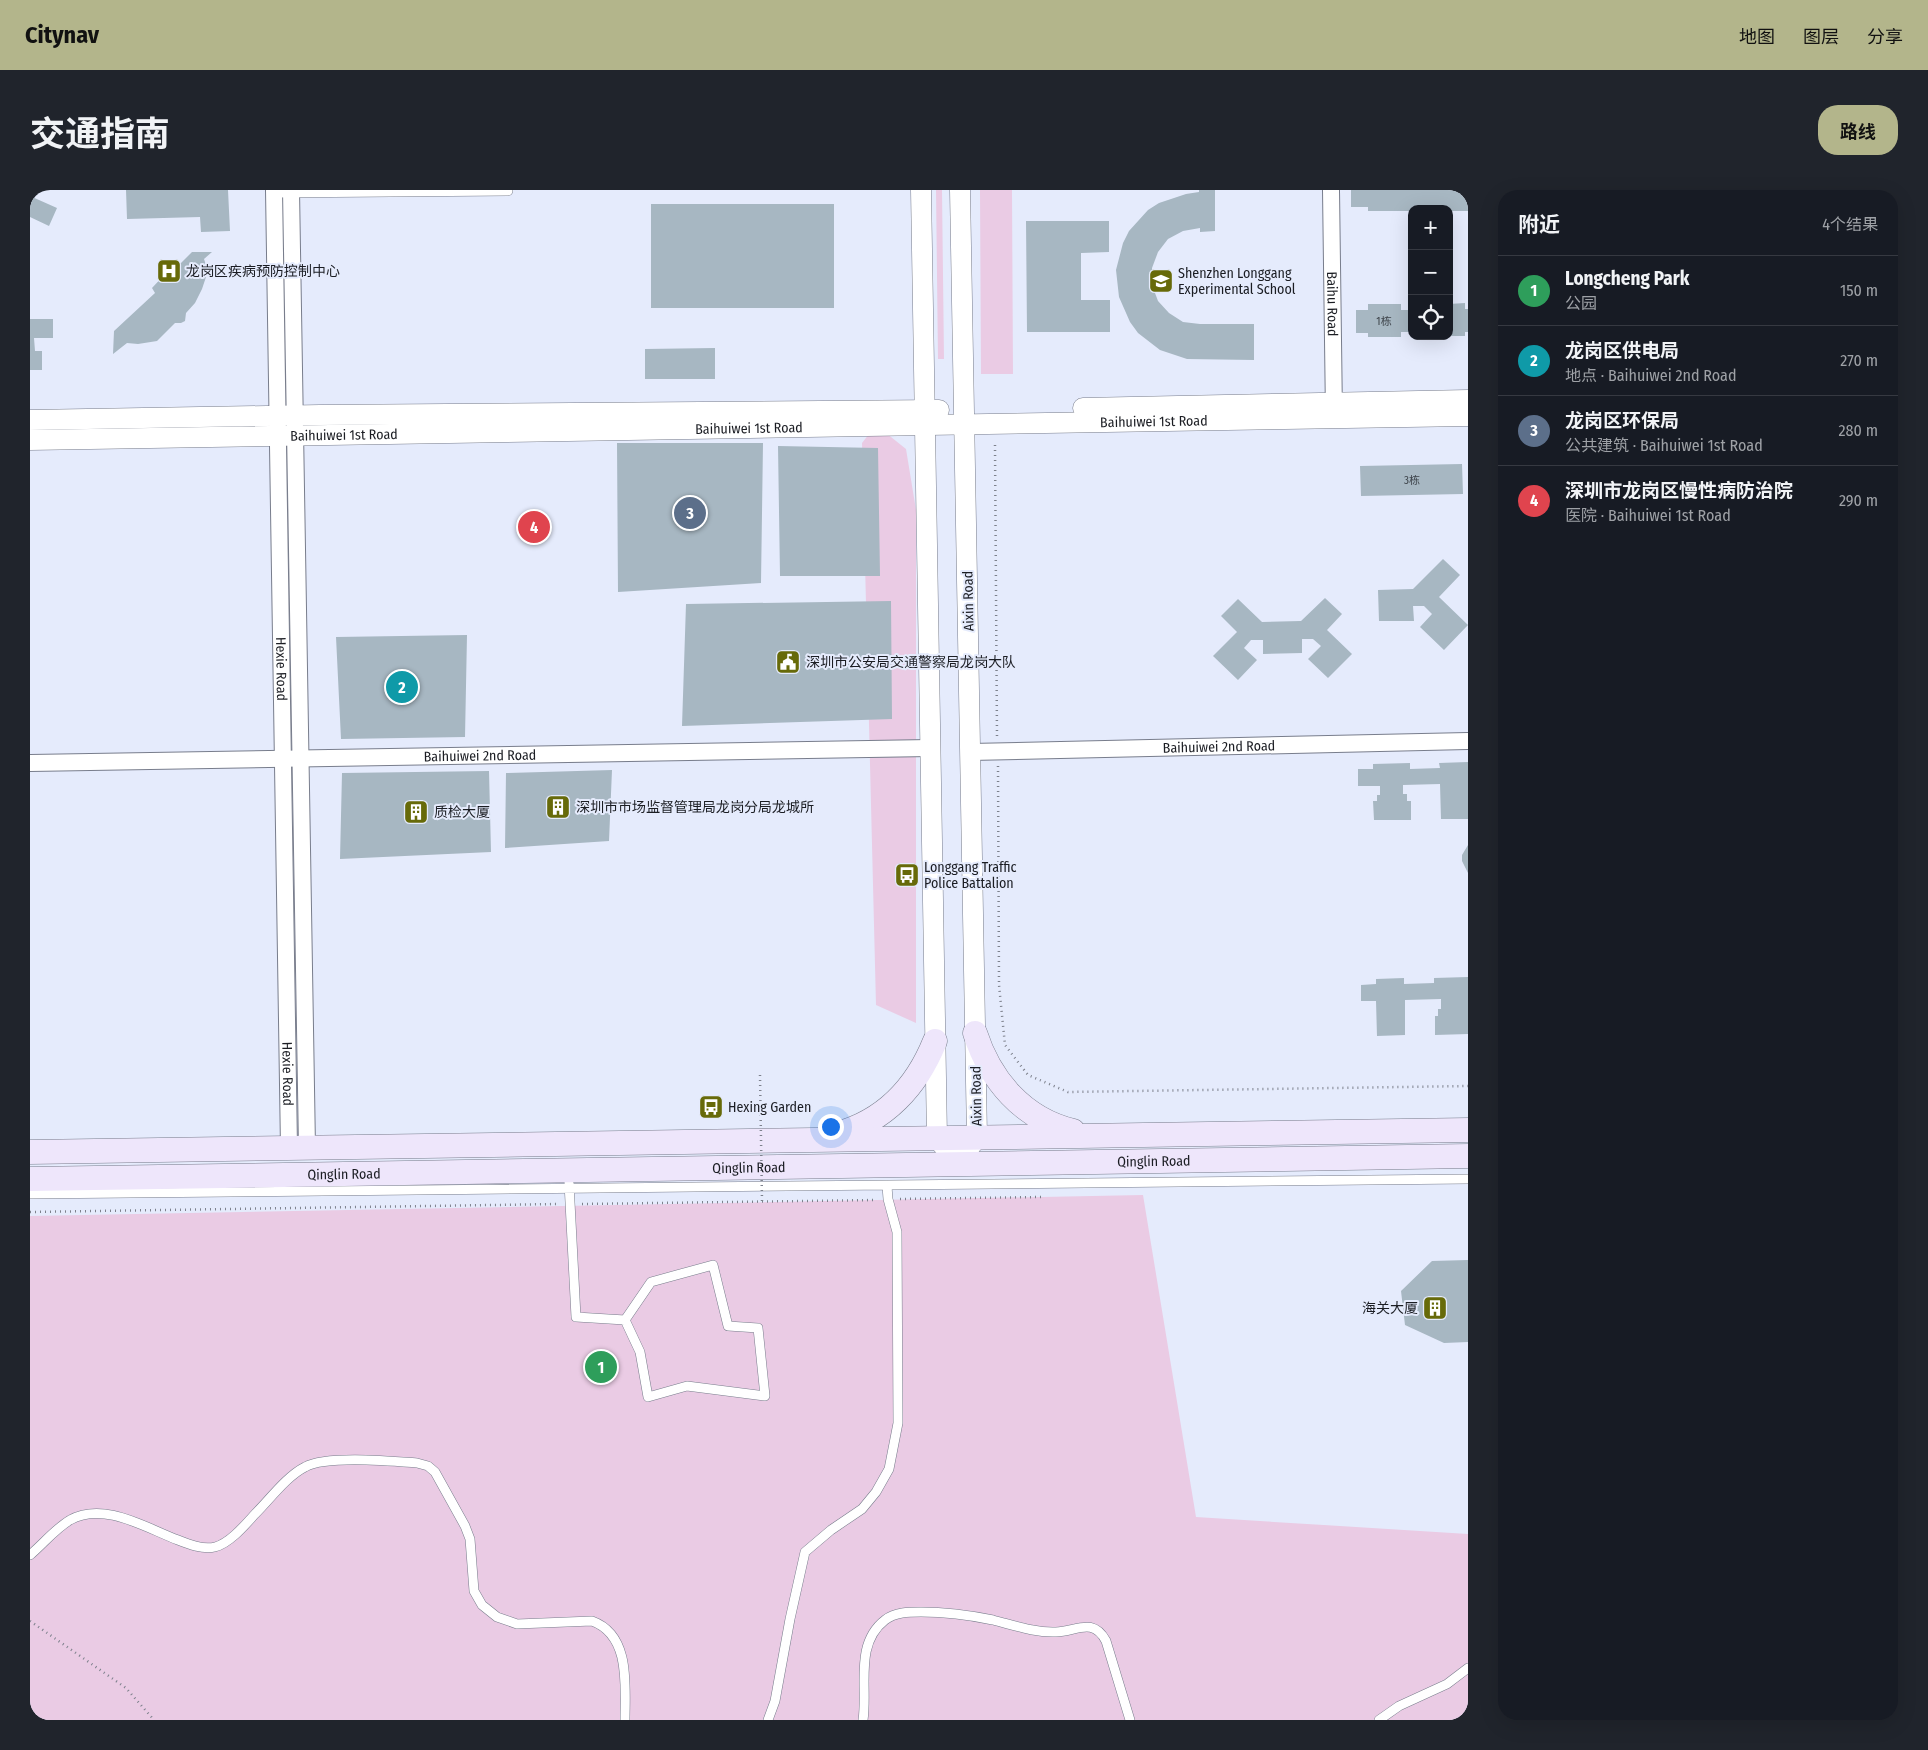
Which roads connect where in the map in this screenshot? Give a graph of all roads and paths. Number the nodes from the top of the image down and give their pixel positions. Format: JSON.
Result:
{"nodes":[{"id":1,"x":921,"y":190,"type":"edge"},
{"id":2,"x":960,"y":190,"type":"edge"},
{"id":3,"x":1330,"y":190,"type":"edge"},
{"id":4,"x":508,"y":191,"type":"edge"},
{"id":5,"x":282,"y":192,"type":"edge"},
{"id":6,"x":1468,"y":400,"type":"edge"},
{"id":7,"x":1334,"y":410,"type":"junction"},
{"id":8,"x":286,"y":416,"type":"junction"},
{"id":9,"x":1468,"y":416,"type":"edge"},
{"id":10,"x":925,"y":417,"type":"junction"},
{"id":11,"x":964,"y":417,"type":"junction"},
{"id":12,"x":30,"y":420,"type":"edge"},
{"id":13,"x":286,"y":436,"type":"junction"},
{"id":14,"x":30,"y":440,"type":"edge"},
{"id":15,"x":995,"y":445,"type":"dead end"},
{"id":16,"x":1468,"y":741,"type":"edge"},
{"id":17,"x":930,"y":748,"type":"junction"},
{"id":18,"x":998,"y":751,"type":"junction"},
{"id":19,"x":970,"y":752,"type":"junction"},
{"id":20,"x":300,"y":758,"type":"junction"},
{"id":21,"x":283,"y":759,"type":"junction"},
{"id":22,"x":30,"y":763,"type":"edge"},
{"id":23,"x":975,"y":1033,"type":"junction"},
{"id":24,"x":935,"y":1041,"type":"junction"},
{"id":25,"x":760,"y":1075,"type":"dead end"},
{"id":26,"x":1468,"y":1086,"type":"edge"},
{"id":27,"x":1468,"y":1130,"type":"edge"},
{"id":28,"x":1091,"y":1136,"type":"junction"},
{"id":29,"x":937,"y":1138,"type":"junction"},
{"id":30,"x":977,"y":1138,"type":"junction"},
{"id":31,"x":814,"y":1140,"type":"junction"},
{"id":32,"x":298,"y":1148,"type":"junction"},
{"id":33,"x":30,"y":1152,"type":"edge"},
{"id":34,"x":1468,"y":1156,"type":"edge"},
{"id":35,"x":958,"y":1164,"type":"junction"},
{"id":36,"x":30,"y":1179,"type":"edge"},
{"id":37,"x":569,"y":1179,"type":"junction"},
{"id":38,"x":1468,"y":1179,"type":"edge"},
{"id":39,"x":886,"y":1186,"type":"junction"},
{"id":40,"x":30,"y":1194,"type":"edge"},
{"id":41,"x":1042,"y":1197,"type":"dead end"},
{"id":42,"x":888,"y":1199,"type":"junction"},
{"id":43,"x":762,"y":1201,"type":"junction"},
{"id":44,"x":570,"y":1204,"type":"junction"},
{"id":45,"x":30,"y":1212,"type":"edge"},
{"id":46,"x":625,"y":1320,"type":"junction"},
{"id":47,"x":30,"y":1556,"type":"edge"},
{"id":48,"x":30,"y":1621,"type":"edge"},
{"id":49,"x":1468,"y":1668,"type":"edge"},
{"id":50,"x":154,"y":1720,"type":"edge"},
{"id":51,"x":625,"y":1720,"type":"edge"},
{"id":52,"x":768,"y":1720,"type":"edge"},
{"id":53,"x":863,"y":1720,"type":"edge"},
{"id":54,"x":1130,"y":1720,"type":"edge"},
{"id":55,"x":1379,"y":1720,"type":"edge"}],
"edges":[{"from":1,"to":10,"type":"street"},
{"from":2,"to":11,"type":"street","name":"Aixin Road"},
{"from":3,"to":7,"type":"street","name":"Baihu Road"},
{"from":4,"to":5,"type":"lane"},
{"from":5,"to":8,"type":"street","name":"Hexie Road"},
{"from":6,"to":7,"type":"street","name":"Baihuiwei 1st Road"},
{"from":7,"to":9,"type":"street","name":"Baihuiwei 1st Road"},
{"from":7,"to":11,"type":"street","name":"Baihuiwei 1st Road"},
{"from":8,"to":10,"type":"street","name":"Baihuiwei 1st Road"},
{"from":8,"to":12,"type":"street","name":"Baihuiwei 1st Road"},
{"from":8,"to":13,"type":"street","name":"Hexie Road"},
{"from":10,"to":11,"type":"street","name":"Baihuiwei 1st Road"},
{"from":10,"to":13,"type":"street","name":"Baihuiwei 1st Road"},
{"from":10,"to":17,"type":"street"},
{"from":11,"to":19,"type":"street","name":"Aixin Road"},
{"from":13,"to":14,"type":"street","name":"Baihuiwei 1st Road"},
{"from":13,"to":20,"type":"street","name":"Hexie Road"},
{"from":13,"to":21,"type":"street","name":"Hexie Road"},
{"from":15,"to":18,"type":"path"},
{"from":16,"to":18,"type":"street","name":"Baihuiwei 2nd Road"},
{"from":17,"to":20,"type":"street","name":"Baihuiwei 2nd Road"},
{"from":17,"to":24,"type":"street"},
{"from":18,"to":19,"type":"street","name":"Baihuiwei 2nd Road"},
{"from":18,"to":26,"type":"path"},
{"from":19,"to":23,"type":"street","name":"Aixin Road"},
{"from":20,"to":21,"type":"street","name":"Baihuiwei 2nd Road"},
{"from":20,"to":32,"type":"street","name":"Hexie Road"},
{"from":21,"to":22,"type":"street","name":"Baihuiwei 2nd Road"},
{"from":21,"to":32,"type":"street","name":"Hexie Road"},
{"from":23,"to":28,"type":"main road"},
{"from":23,"to":30,"type":"street","name":"Aixin Road"},
{"from":24,"to":29,"type":"street"},
{"from":24,"to":31,"type":"main road"},
{"from":25,"to":43,"type":"path","bridge":true},
{"from":27,"to":28,"type":"main road","name":"Qinglin Road"},
{"from":28,"to":30,"type":"main road","name":"Qinglin Road"},
{"from":29,"to":30,"type":"main road","name":"Qinglin Road"},
{"from":29,"to":31,"type":"main road","name":"Qinglin Road"},
{"from":29,"to":35,"type":"street"},
{"from":30,"to":35,"type":"street","name":"Aixin Road"},
{"from":31,"to":32,"type":"main road","name":"Qinglin Road"},
{"from":32,"to":33,"type":"main road","name":"Qinglin Road"},
{"from":34,"to":35,"type":"main road","name":"Qinglin Road"},
{"from":35,"to":37,"type":"main road","name":"Qinglin Road"},
{"from":36,"to":37,"type":"main road","name":"Qinglin Road"},
{"from":37,"to":39,"type":"lane"},
{"from":37,"to":40,"type":"lane"},
{"from":37,"to":44,"type":"lane"},
{"from":38,"to":39,"type":"lane"},
{"from":39,"to":42,"type":"lane"},
{"from":41,"to":42,"type":"path"},
{"from":42,"to":43,"type":"path"},
{"from":42,"to":52,"type":"lane"},
{"from":43,"to":44,"type":"path"},
{"from":44,"to":45,"type":"path"},
{"from":44,"to":46,"type":"lane"},
{"from":46,"to":46,"type":"lane"},
{"from":47,"to":51,"type":"lane"},
{"from":48,"to":50,"type":"path"},
{"from":49,"to":55,"type":"lane"},
{"from":53,"to":54,"type":"lane"}]}
